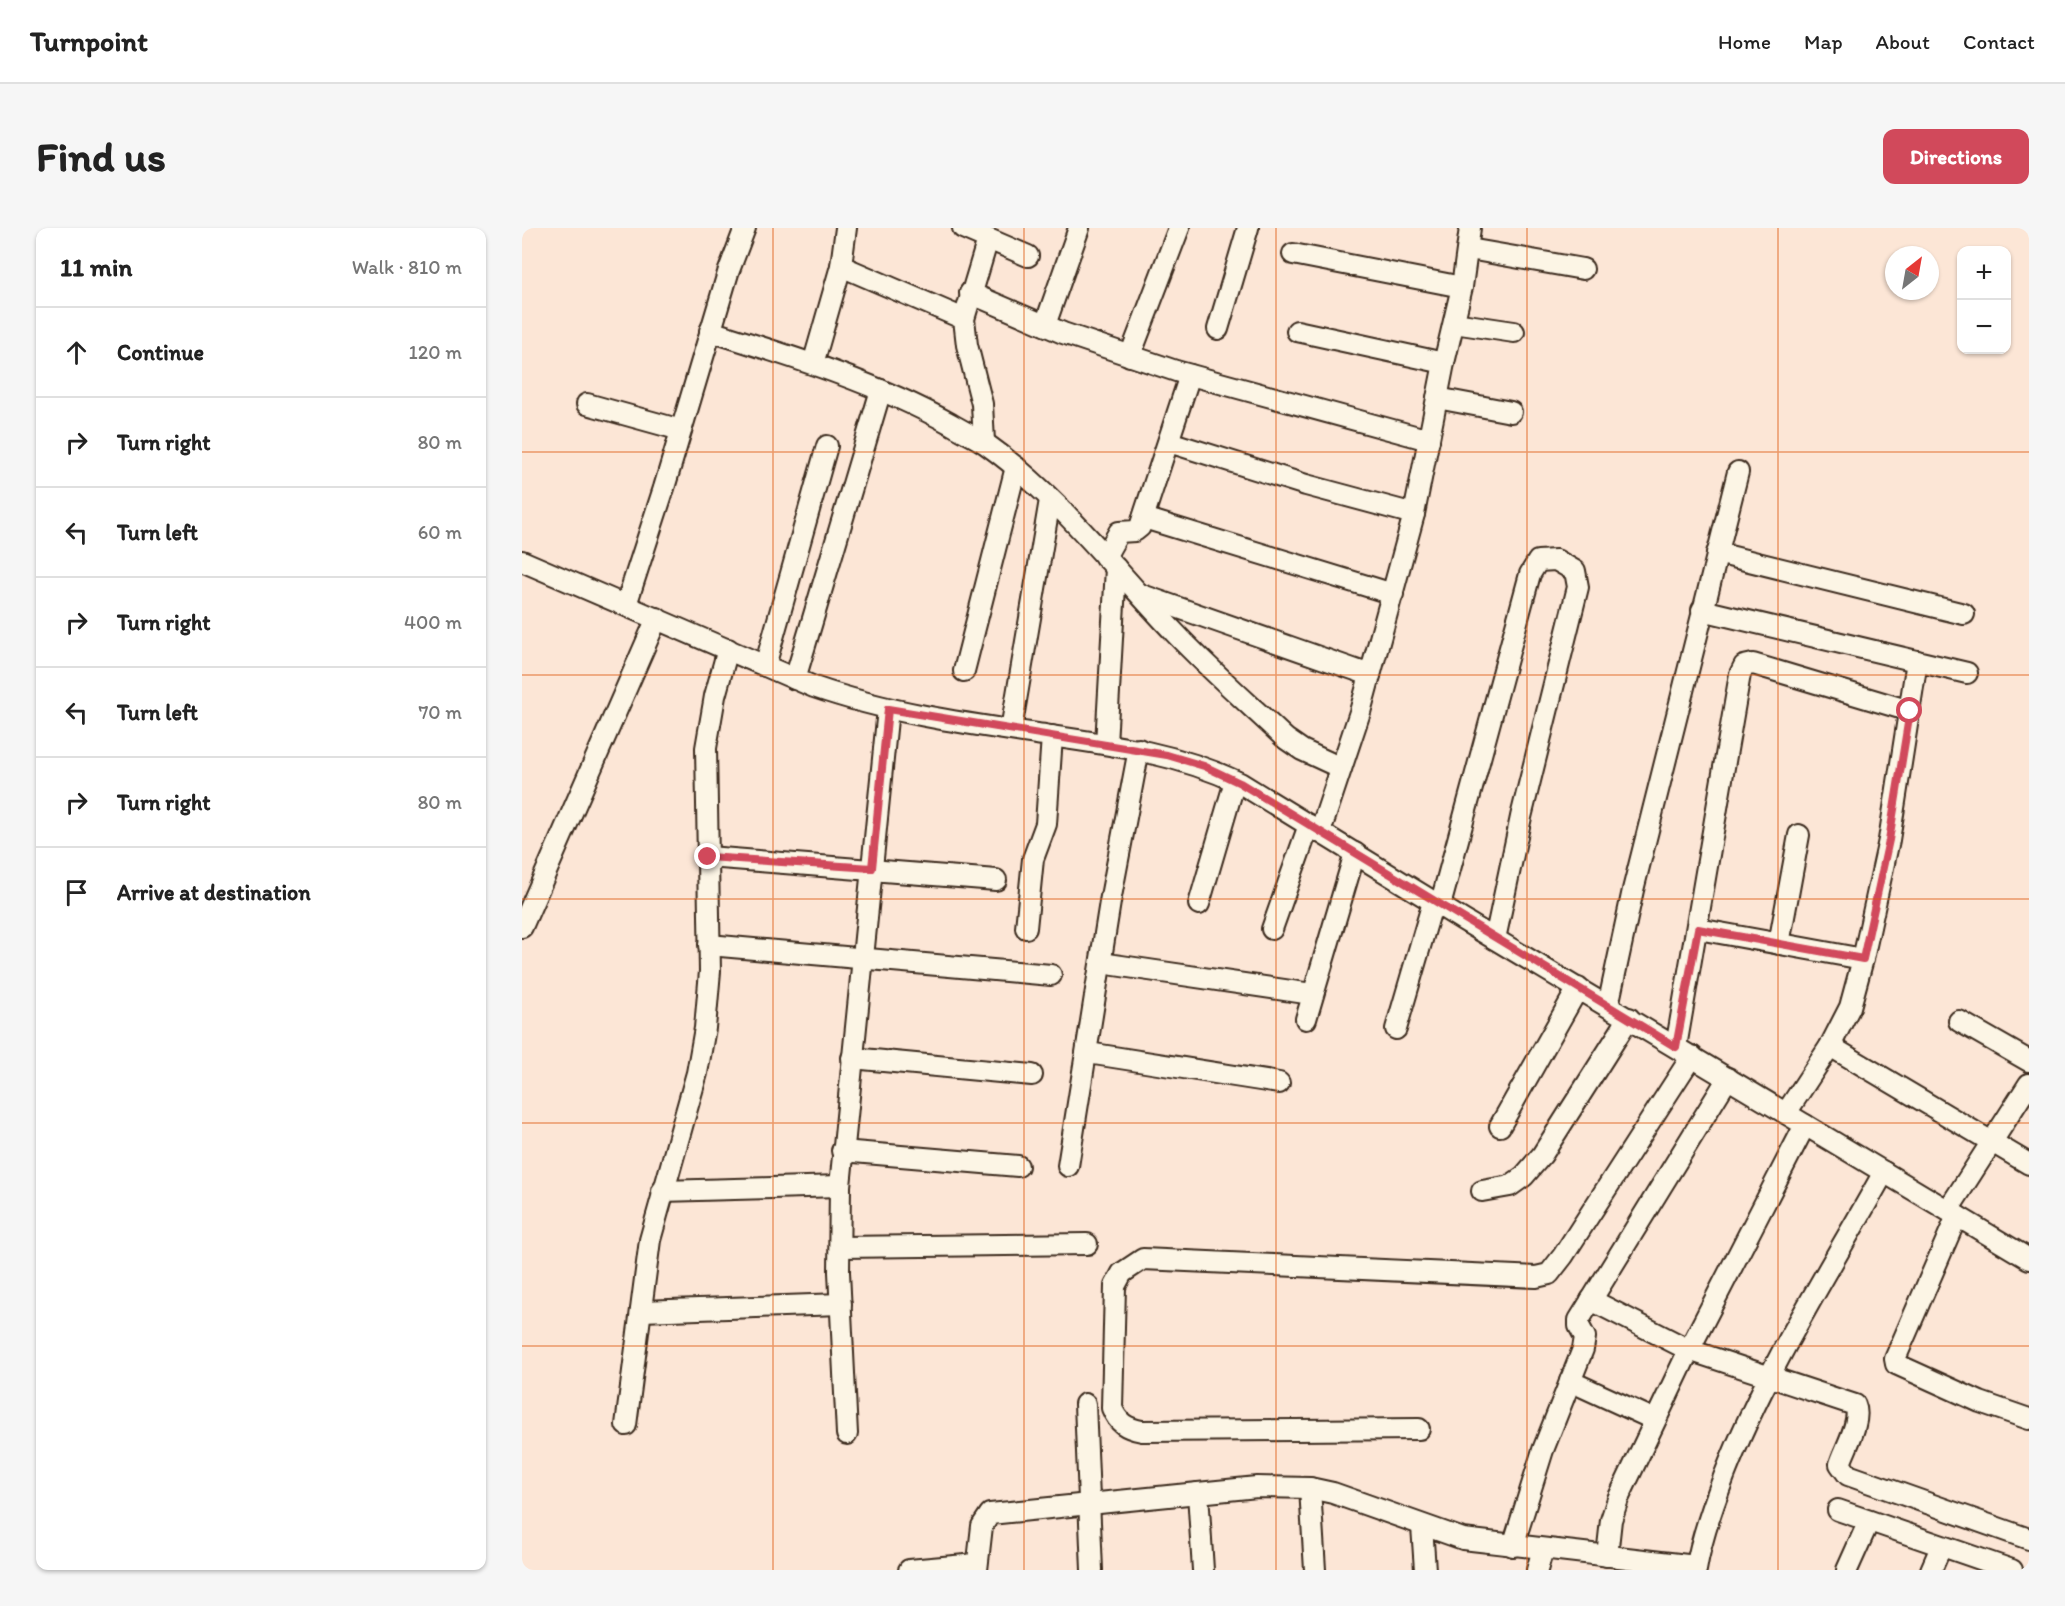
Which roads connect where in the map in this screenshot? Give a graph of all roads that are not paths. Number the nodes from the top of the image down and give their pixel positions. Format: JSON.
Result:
{"nodes":[{"id":1,"x":746,"y":228,"type":"edge"},
{"id":2,"x":846,"y":228,"type":"edge"},
{"id":3,"x":963,"y":228,"type":"edge"},
{"id":4,"x":1079,"y":228,"type":"edge"},
{"id":5,"x":1179,"y":228,"type":"edge"},
{"id":6,"x":1248,"y":228,"type":"edge"},
{"id":7,"x":1470,"y":228,"type":"edge"},
{"id":8,"x":988,"y":239,"type":"junction"},
{"id":9,"x":1469,"y":249,"type":"junction"},
{"id":10,"x":1293,"y":254,"type":"dead end"},
{"id":11,"x":1028,"y":256,"type":"dead end"},
{"id":12,"x":841,"y":266,"type":"junction"},
{"id":13,"x":1583,"y":270,"type":"dead end"},
{"id":14,"x":1462,"y":287,"type":"junction"},
{"id":15,"x":970,"y":293,"type":"junction"},
{"id":16,"x":964,"y":319,"type":"junction"},
{"id":17,"x":1454,"y":323,"type":"junction"},
{"id":18,"x":1045,"y":326,"type":"junction"},
{"id":19,"x":1218,"y":329,"type":"dead end"},
{"id":20,"x":1297,"y":331,"type":"dead end"},
{"id":21,"x":710,"y":332,"type":"junction"},
{"id":22,"x":1514,"y":332,"type":"dead end"},
{"id":23,"x":1130,"y":356,"type":"junction"},
{"id":24,"x":1444,"y":363,"type":"junction"},
{"id":25,"x":813,"y":364,"type":"junction"},
{"id":26,"x":1190,"y":375,"type":"junction"},
{"id":27,"x":881,"y":390,"type":"junction"},
{"id":28,"x":1437,"y":398,"type":"junction"},
{"id":29,"x":587,"y":404,"type":"dead end"},
{"id":30,"x":1511,"y":412,"type":"dead end"},
{"id":31,"x":681,"y":430,"type":"junction"},
{"id":32,"x":1429,"y":440,"type":"junction"},
{"id":33,"x":984,"y":442,"type":"junction"},
{"id":34,"x":1169,"y":442,"type":"junction"},
{"id":35,"x":827,"y":446,"type":"dead end"},
{"id":36,"x":1016,"y":467,"type":"junction"},
{"id":37,"x":1738,"y":472,"type":"dead end"},
{"id":38,"x":1050,"y":500,"type":"junction"},
{"id":39,"x":1414,"y":514,"type":"junction"},
{"id":40,"x":1144,"y":518,"type":"junction"},
{"id":41,"x":1717,"y":553,"type":"junction"},
{"id":42,"x":522,"y":561,"type":"edge"},
{"id":43,"x":1110,"y":562,"type":"junction"},
{"id":44,"x":1140,"y":594,"type":"junction"},
{"id":45,"x":1393,"y":594,"type":"junction"},
{"id":46,"x":626,"y":605,"type":"junction"},
{"id":47,"x":1702,"y":610,"type":"junction"},
{"id":48,"x":1964,"y":614,"type":"dead end"},
{"id":49,"x":657,"y":618,"type":"junction"},
{"id":50,"x":728,"y":650,"type":"junction"},
{"id":51,"x":1917,"y":661,"type":"junction"},
{"id":52,"x":765,"y":666,"type":"junction"},
{"id":53,"x":964,"y":671,"type":"dead end"},
{"id":54,"x":1967,"y":673,"type":"dead end"},
{"id":55,"x":1371,"y":675,"type":"junction"},
{"id":56,"x":795,"y":679,"type":"junction"},
{"id":57,"x":888,"y":709,"type":"junction"},
{"id":58,"x":1910,"y":711,"type":"junction"},
{"id":59,"x":1011,"y":730,"type":"junction"},
{"id":60,"x":1052,"y":736,"type":"junction"},
{"id":61,"x":1106,"y":744,"type":"junction"},
{"id":62,"x":1140,"y":749,"type":"junction"},
{"id":63,"x":1341,"y":768,"type":"junction"},
{"id":64,"x":1235,"y":781,"type":"junction"},
{"id":65,"x":1314,"y":829,"type":"junction"},
{"id":66,"x":1799,"y":835,"type":"dead end"},
{"id":67,"x":1355,"y":854,"type":"junction"},
{"id":68,"x":708,"y":857,"type":"junction"},
{"id":69,"x":872,"y":868,"type":"junction"},
{"id":70,"x":996,"y":880,"type":"dead end"},
{"id":71,"x":1199,"y":904,"type":"dead end"},
{"id":72,"x":1437,"y":904,"type":"junction"},
{"id":73,"x":522,"y":927,"type":"edge"},
{"id":74,"x":1026,"y":927,"type":"dead end"},
{"id":75,"x":1272,"y":929,"type":"dead end"},
{"id":76,"x":1698,"y":929,"type":"junction"},
{"id":77,"x":1495,"y":939,"type":"junction"},
{"id":78,"x":1779,"y":944,"type":"junction"},
{"id":79,"x":709,"y":945,"type":"junction"},
{"id":80,"x":862,"y":957,"type":"junction"},
{"id":81,"x":1863,"y":959,"type":"junction"},
{"id":82,"x":1101,"y":963,"type":"junction"},
{"id":83,"x":1051,"y":975,"type":"dead end"},
{"id":84,"x":1578,"y":988,"type":"junction"},
{"id":85,"x":1312,"y":994,"type":"junction"},
{"id":86,"x":1608,"y":1006,"type":"junction"},
{"id":87,"x":1306,"y":1018,"type":"dead end"},
{"id":88,"x":1629,"y":1018,"type":"junction"},
{"id":89,"x":1959,"y":1021,"type":"dead end"},
{"id":90,"x":1396,"y":1029,"type":"dead end"},
{"id":91,"x":1830,"y":1046,"type":"junction"},
{"id":92,"x":1684,"y":1052,"type":"junction"},
{"id":93,"x":1088,"y":1053,"type":"junction"},
{"id":94,"x":852,"y":1059,"type":"junction"},
{"id":95,"x":2029,"y":1061,"type":"edge"},
{"id":96,"x":1032,"y":1075,"type":"dead end"},
{"id":97,"x":1728,"y":1078,"type":"junction"},
{"id":98,"x":1279,"y":1083,"type":"dead end"},
{"id":99,"x":2029,"y":1084,"type":"edge"},
{"id":100,"x":1786,"y":1113,"type":"junction"},
{"id":101,"x":1805,"y":1125,"type":"junction"},
{"id":102,"x":1500,"y":1126,"type":"dead end"},
{"id":103,"x":1992,"y":1142,"type":"junction"},
{"id":104,"x":842,"y":1151,"type":"junction"},
{"id":105,"x":2029,"y":1164,"type":"edge"},
{"id":106,"x":1018,"y":1166,"type":"dead end"},
{"id":107,"x":1068,"y":1166,"type":"dead end"},
{"id":108,"x":1884,"y":1172,"type":"junction"},
{"id":109,"x":840,"y":1186,"type":"junction"},
{"id":110,"x":662,"y":1191,"type":"junction"},
{"id":111,"x":1482,"y":1191,"type":"dead end"},
{"id":112,"x":1952,"y":1213,"type":"junction"},
{"id":113,"x":1087,"y":1244,"type":"dead end"},
{"id":114,"x":840,"y":1247,"type":"junction"},
{"id":115,"x":2029,"y":1259,"type":"edge"},
{"id":116,"x":1592,"y":1300,"type":"junction"},
{"id":117,"x":841,"y":1304,"type":"junction"},
{"id":118,"x":641,"y":1311,"type":"junction"},
{"id":119,"x":1689,"y":1350,"type":"junction"},
{"id":120,"x":1770,"y":1378,"type":"junction"},
{"id":121,"x":1570,"y":1381,"type":"junction"},
{"id":122,"x":1085,"y":1404,"type":"dead end"},
{"id":123,"x":2029,"y":1419,"type":"edge"},
{"id":124,"x":1655,"y":1420,"type":"junction"},
{"id":125,"x":626,"y":1425,"type":"dead end"},
{"id":126,"x":1419,"y":1429,"type":"dead end"},
{"id":127,"x":847,"y":1434,"type":"dead end"},
{"id":128,"x":1310,"y":1488,"type":"junction"},
{"id":129,"x":1198,"y":1493,"type":"junction"},
{"id":130,"x":1088,"y":1504,"type":"junction"},
{"id":131,"x":1838,"y":1510,"type":"dead end"},
{"id":132,"x":1869,"y":1521,"type":"junction"},
{"id":133,"x":1422,"y":1526,"type":"junction"},
{"id":134,"x":2029,"y":1539,"type":"edge"},
{"id":135,"x":1513,"y":1546,"type":"junction"},
{"id":136,"x":1941,"y":1547,"type":"junction"},
{"id":137,"x":1543,"y":1549,"type":"junction"},
{"id":138,"x":1607,"y":1556,"type":"junction"},
{"id":139,"x":977,"y":1567,"type":"edge"},
{"id":140,"x":1696,"y":1568,"type":"edge"},
{"id":141,"x":909,"y":1570,"type":"edge"},
{"id":142,"x":1092,"y":1570,"type":"edge"},
{"id":143,"x":1203,"y":1570,"type":"edge"},
{"id":144,"x":1315,"y":1570,"type":"edge"},
{"id":145,"x":1425,"y":1570,"type":"edge"},
{"id":146,"x":1537,"y":1570,"type":"edge"},
{"id":147,"x":1847,"y":1570,"type":"edge"},
{"id":148,"x":1931,"y":1570,"type":"edge"},
{"id":149,"x":2012,"y":1570,"type":"edge"}],
"edges":[{"from":1,"to":21,"type":"street"},
{"from":2,"to":12,"type":"street"},
{"from":3,"to":8,"type":"street"},
{"from":4,"to":18,"type":"street"},
{"from":5,"to":23,"type":"street"},
{"from":6,"to":19,"type":"street"},
{"from":7,"to":9,"type":"street"},
{"from":8,"to":11,"type":"street"},
{"from":8,"to":15,"type":"street"},
{"from":9,"to":13,"type":"street"},
{"from":9,"to":14,"type":"street"},
{"from":10,"to":14,"type":"street"},
{"from":12,"to":16,"type":"street"},
{"from":12,"to":25,"type":"street"},
{"from":14,"to":17,"type":"street"},
{"from":15,"to":16,"type":"street"},
{"from":15,"to":18,"type":"street"},
{"from":16,"to":33,"type":"street"},
{"from":17,"to":22,"type":"street"},
{"from":17,"to":24,"type":"street"},
{"from":18,"to":23,"type":"street"},
{"from":20,"to":24,"type":"street"},
{"from":21,"to":25,"type":"street"},
{"from":21,"to":31,"type":"street"},
{"from":23,"to":26,"type":"street"},
{"from":24,"to":28,"type":"street"},
{"from":25,"to":27,"type":"street"},
{"from":26,"to":32,"type":"street"},
{"from":26,"to":34,"type":"street"},
{"from":27,"to":33,"type":"street"},
{"from":27,"to":56,"type":"street"},
{"from":28,"to":30,"type":"street"},
{"from":28,"to":32,"type":"street"},
{"from":29,"to":31,"type":"street"},
{"from":31,"to":46,"type":"street"},
{"from":32,"to":39,"type":"street"},
{"from":33,"to":36,"type":"street"},
{"from":34,"to":39,"type":"street"},
{"from":34,"to":40,"type":"street"},
{"from":35,"to":52,"type":"street"},
{"from":36,"to":38,"type":"street"},
{"from":36,"to":53,"type":"street"},
{"from":37,"to":41,"type":"street"},
{"from":38,"to":43,"type":"street"},
{"from":38,"to":59,"type":"street"},
{"from":39,"to":45,"type":"street"},
{"from":40,"to":43,"type":"street"},
{"from":40,"to":45,"type":"street"},
{"from":41,"to":47,"type":"street"},
{"from":41,"to":48,"type":"street"},
{"from":42,"to":46,"type":"street"},
{"from":43,"to":44,"type":"street"},
{"from":43,"to":61,"type":"street"},
{"from":44,"to":55,"type":"street"},
{"from":44,"to":63,"type":"street"},
{"from":45,"to":55,"type":"street"},
{"from":46,"to":49,"type":"street"},
{"from":47,"to":51,"type":"street"},
{"from":47,"to":86,"type":"street"},
{"from":49,"to":50,"type":"street"},
{"from":49,"to":73,"type":"street"},
{"from":50,"to":52,"type":"street"},
{"from":50,"to":68,"type":"street"},
{"from":51,"to":54,"type":"street"},
{"from":51,"to":58,"type":"street"},
{"from":52,"to":56,"type":"street"},
{"from":55,"to":63,"type":"street"},
{"from":56,"to":57,"type":"street"},
{"from":57,"to":59,"type":"street"},
{"from":57,"to":69,"type":"street"},
{"from":58,"to":76,"type":"street"},
{"from":58,"to":81,"type":"street"},
{"from":59,"to":60,"type":"street"},
{"from":60,"to":61,"type":"street"},
{"from":60,"to":74,"type":"street"},
{"from":61,"to":62,"type":"street"},
{"from":62,"to":64,"type":"street"},
{"from":62,"to":82,"type":"street"},
{"from":63,"to":65,"type":"street"},
{"from":64,"to":65,"type":"street"},
{"from":64,"to":71,"type":"street"},
{"from":65,"to":67,"type":"street"},
{"from":65,"to":75,"type":"street"},
{"from":66,"to":78,"type":"street"},
{"from":67,"to":72,"type":"street"},
{"from":67,"to":85,"type":"street"},
{"from":68,"to":69,"type":"street"},
{"from":68,"to":79,"type":"street"},
{"from":69,"to":70,"type":"street"},
{"from":69,"to":80,"type":"street"},
{"from":72,"to":77,"type":"street"},
{"from":72,"to":77,"type":"street"},
{"from":72,"to":90,"type":"street"},
{"from":76,"to":78,"type":"street"},
{"from":76,"to":92,"type":"street"},
{"from":77,"to":84,"type":"street"},
{"from":78,"to":81,"type":"street"},
{"from":79,"to":80,"type":"street"},
{"from":79,"to":110,"type":"street"},
{"from":80,"to":83,"type":"street"},
{"from":80,"to":94,"type":"street"},
{"from":81,"to":91,"type":"street"},
{"from":82,"to":85,"type":"street"},
{"from":82,"to":93,"type":"street"},
{"from":84,"to":86,"type":"street"},
{"from":84,"to":102,"type":"street"},
{"from":85,"to":87,"type":"street"},
{"from":86,"to":88,"type":"street"},
{"from":88,"to":92,"type":"street"},
{"from":88,"to":111,"type":"street"},
{"from":89,"to":95,"type":"street"},
{"from":91,"to":100,"type":"street"},
{"from":91,"to":103,"type":"street"},
{"from":92,"to":97,"type":"street"},
{"from":92,"to":126,"type":"street"},
{"from":93,"to":98,"type":"street"},
{"from":93,"to":107,"type":"street"},
{"from":94,"to":96,"type":"street"},
{"from":94,"to":104,"type":"street"},
{"from":97,"to":100,"type":"street"},
{"from":97,"to":116,"type":"street"},
{"from":99,"to":103,"type":"street"},
{"from":100,"to":101,"type":"street"},
{"from":101,"to":108,"type":"street"},
{"from":101,"to":119,"type":"street"},
{"from":103,"to":105,"type":"street"},
{"from":103,"to":112,"type":"street"},
{"from":104,"to":106,"type":"street"},
{"from":104,"to":109,"type":"street"},
{"from":108,"to":112,"type":"street"},
{"from":108,"to":120,"type":"street"},
{"from":109,"to":110,"type":"street"},
{"from":109,"to":114,"type":"street"},
{"from":110,"to":118,"type":"street"},
{"from":112,"to":115,"type":"street"},
{"from":112,"to":123,"type":"street"},
{"from":113,"to":114,"type":"street"},
{"from":114,"to":117,"type":"street"},
{"from":116,"to":119,"type":"street"},
{"from":116,"to":121,"type":"street"},
{"from":117,"to":118,"type":"street"},
{"from":117,"to":127,"type":"street"},
{"from":118,"to":125,"type":"street"},
{"from":119,"to":120,"type":"street"},
{"from":119,"to":124,"type":"street"},
{"from":120,"to":134,"type":"street"},
{"from":120,"to":140,"type":"street"},
{"from":121,"to":124,"type":"street"},
{"from":121,"to":135,"type":"street"},
{"from":122,"to":130,"type":"street"},
{"from":124,"to":138,"type":"street"},
{"from":128,"to":129,"type":"street"},
{"from":128,"to":133,"type":"street"},
{"from":128,"to":144,"type":"street"},
{"from":129,"to":130,"type":"street"},
{"from":129,"to":143,"type":"street"},
{"from":130,"to":139,"type":"street"},
{"from":130,"to":142,"type":"street"},
{"from":131,"to":132,"type":"street"},
{"from":132,"to":136,"type":"street"},
{"from":132,"to":147,"type":"street"},
{"from":133,"to":135,"type":"street"},
{"from":133,"to":145,"type":"street"},
{"from":135,"to":137,"type":"street"},
{"from":136,"to":148,"type":"street"},
{"from":136,"to":149,"type":"street"},
{"from":137,"to":138,"type":"street"},
{"from":137,"to":146,"type":"street"},
{"from":138,"to":140,"type":"street"},
{"from":139,"to":141,"type":"street"}]}
